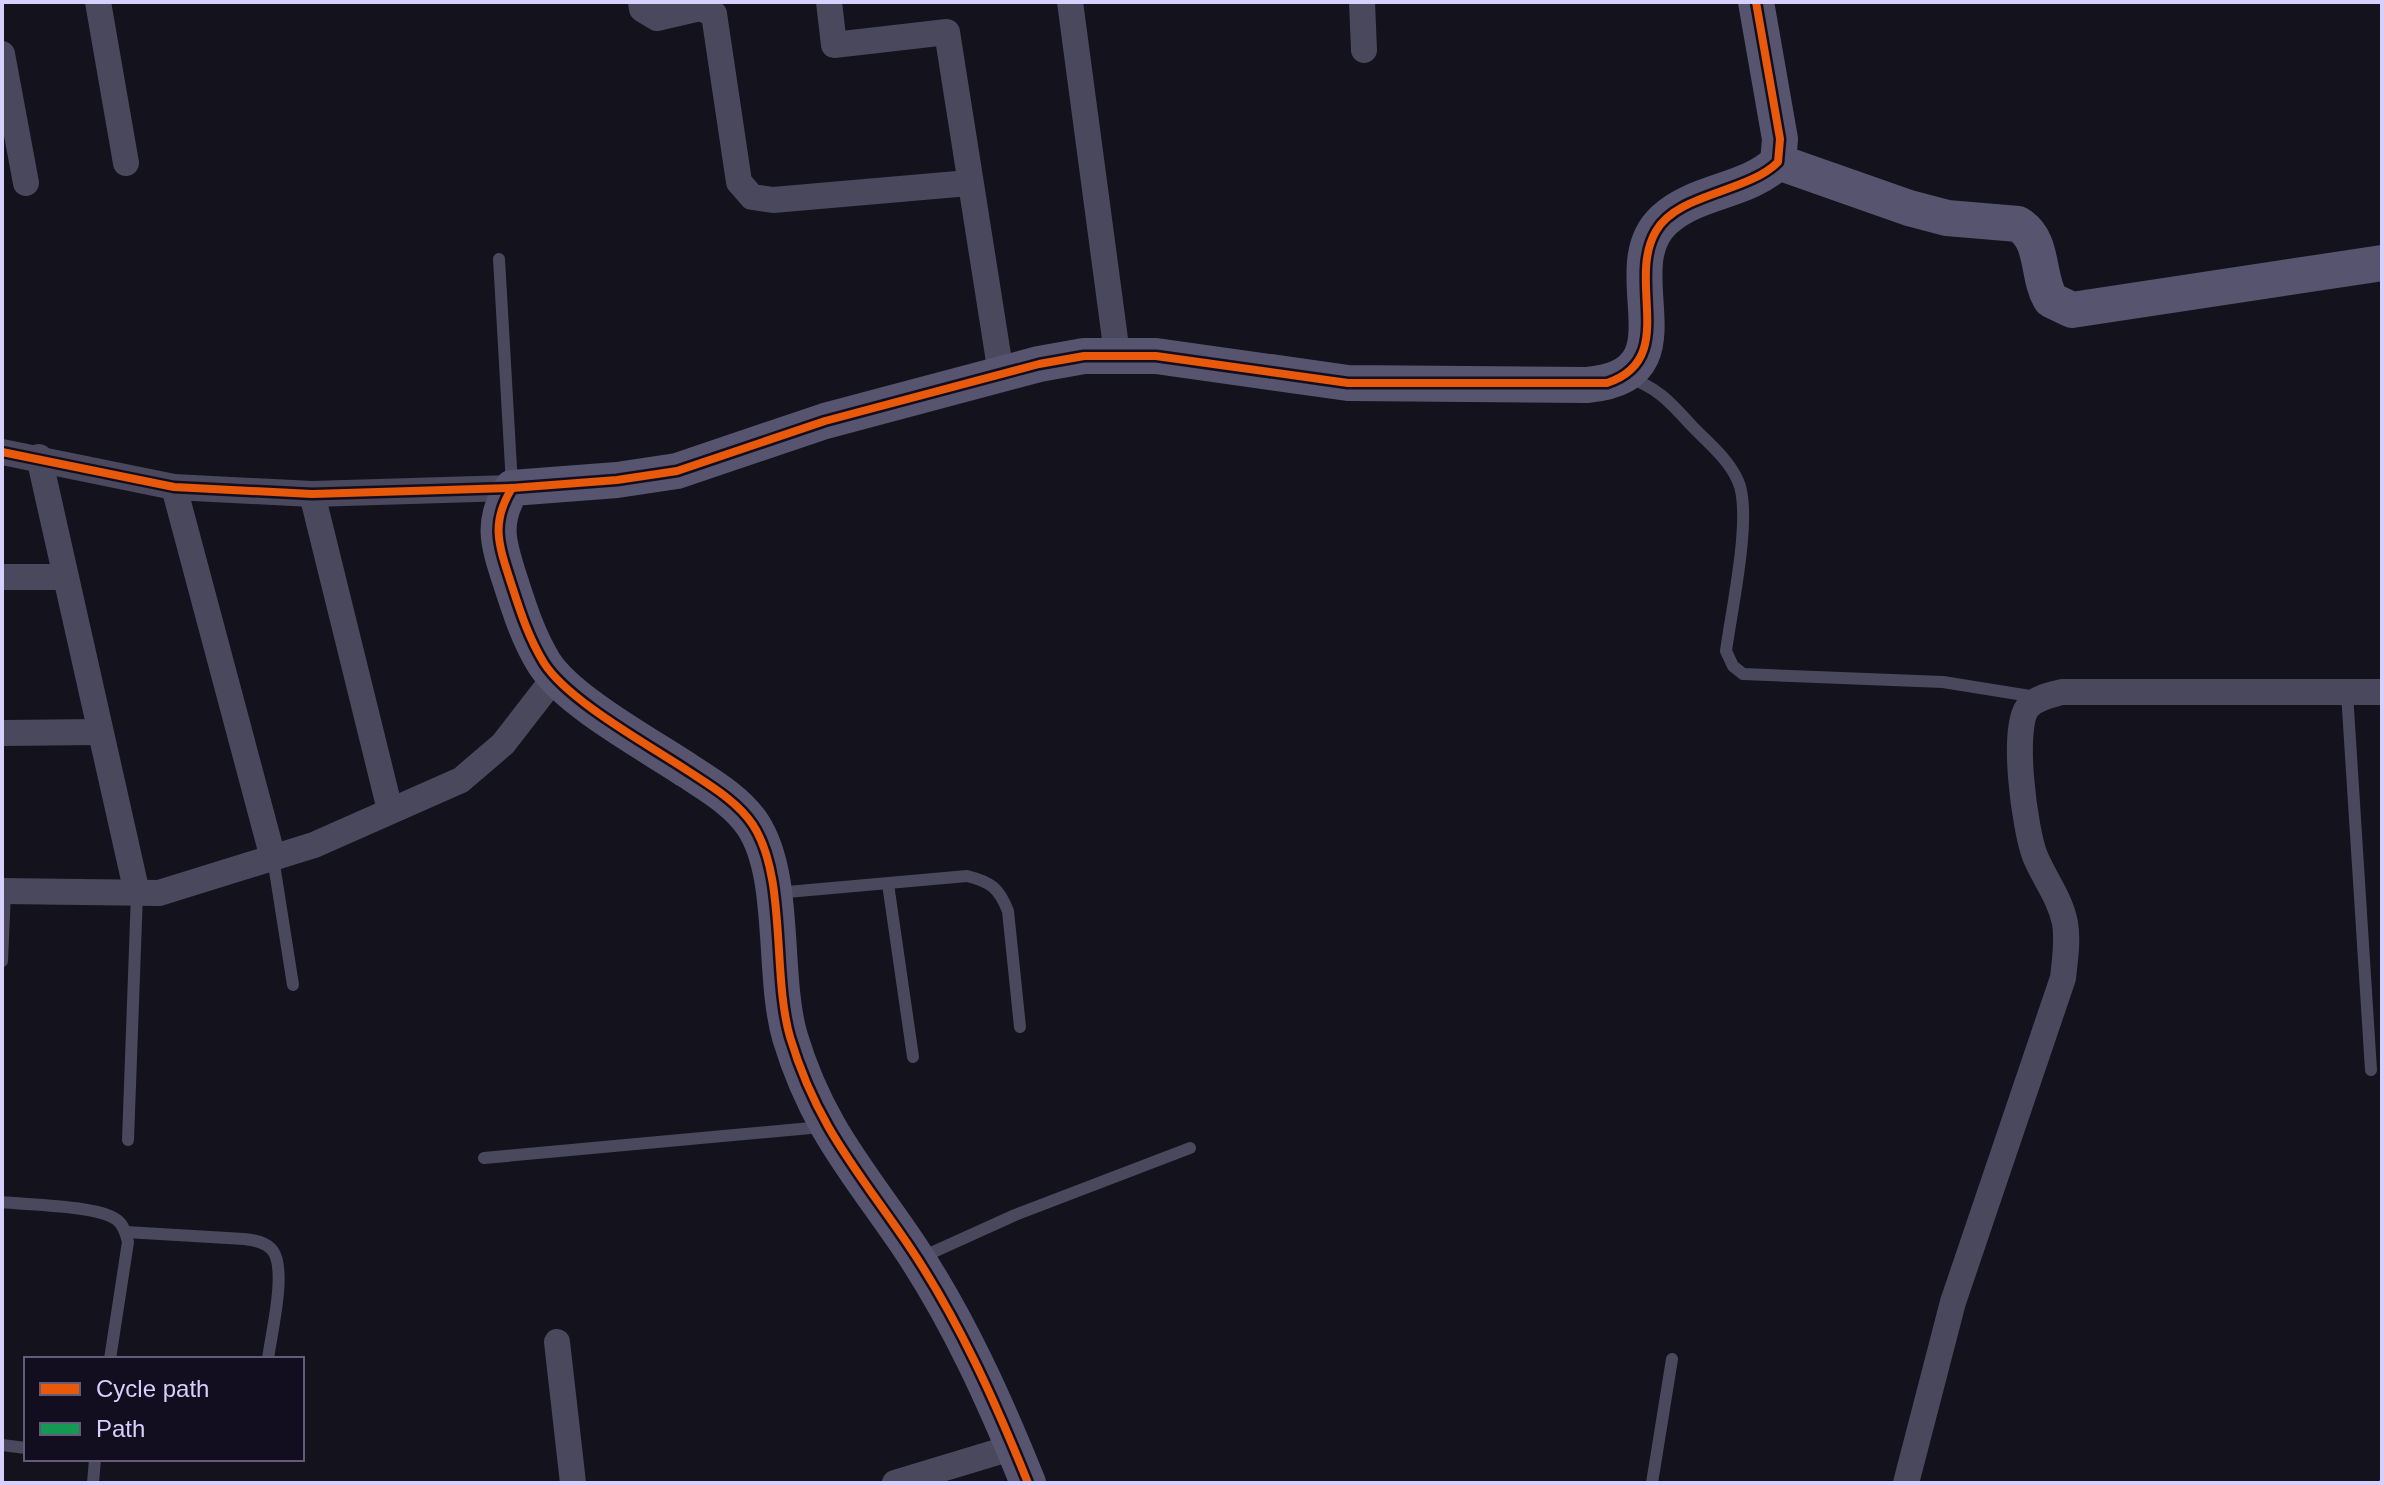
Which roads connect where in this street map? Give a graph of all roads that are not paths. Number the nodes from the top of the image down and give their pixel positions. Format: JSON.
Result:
{"nodes":[{"id":1,"x":98,"y":2,"type":"edge"},
{"id":2,"x":641,"y":2,"type":"edge"},
{"id":3,"x":829,"y":2,"type":"edge"},
{"id":4,"x":1070,"y":2,"type":"edge"},
{"id":5,"x":1362,"y":2,"type":"edge"},
{"id":6,"x":1756,"y":2,"type":"edge"},
{"id":7,"x":1364,"y":50,"type":"dead end"},
{"id":8,"x":2,"y":54,"type":"edge"},
{"id":9,"x":1778,"y":162,"type":"junction"},
{"id":10,"x":126,"y":163,"type":"dead end"},
{"id":11,"x":26,"y":183,"type":"dead end"},
{"id":12,"x":969,"y":183,"type":"junction"},
{"id":13,"x":499,"y":259,"type":"dead end"},
{"id":14,"x":2382,"y":263,"type":"edge"},
{"id":15,"x":1117,"y":354,"type":"junction"},
{"id":16,"x":1001,"y":374,"type":"junction"},
{"id":17,"x":1625,"y":377,"type":"junction"},
{"id":18,"x":2,"y":452,"type":"edge"},
{"id":19,"x":39,"y":457,"type":"junction"},
{"id":20,"x":174,"y":487,"type":"junction"},
{"id":21,"x":512,"y":488,"type":"junction"},
{"id":22,"x":312,"y":494,"type":"junction"},
{"id":23,"x":2,"y":577,"type":"edge"},
{"id":24,"x":65,"y":577,"type":"junction"},
{"id":25,"x":555,"y":677,"type":"junction"},
{"id":26,"x":2382,"y":692,"type":"edge"},
{"id":27,"x":2347,"y":693,"type":"junction"},
{"id":28,"x":2040,"y":698,"type":"junction"},
{"id":29,"x":100,"y":732,"type":"junction"},
{"id":30,"x":2,"y":733,"type":"edge"},
{"id":31,"x":390,"y":810,"type":"junction"},
{"id":32,"x":273,"y":858,"type":"junction"},
{"id":33,"x":888,"y":884,"type":"junction"},
{"id":34,"x":3,"y":891,"type":"edge"},
{"id":35,"x":137,"y":893,"type":"junction"},
{"id":36,"x":772,"y":893,"type":"junction"},
{"id":37,"x":2,"y":961,"type":"edge"},
{"id":38,"x":293,"y":985,"type":"dead end"},
{"id":39,"x":1020,"y":1027,"type":"dead end"},
{"id":40,"x":913,"y":1057,"type":"dead end"},
{"id":41,"x":2371,"y":1070,"type":"dead end"},
{"id":42,"x":825,"y":1127,"type":"junction"},
{"id":43,"x":128,"y":1140,"type":"dead end"},
{"id":44,"x":1190,"y":1148,"type":"dead end"},
{"id":45,"x":484,"y":1158,"type":"dead end"},
{"id":46,"x":2,"y":1202,"type":"edge"},
{"id":47,"x":126,"y":1232,"type":"junction"},
{"id":48,"x":917,"y":1259,"type":"junction"},
{"id":49,"x":557,"y":1342,"type":"dead end"},
{"id":50,"x":110,"y":1357,"type":"edge"},
{"id":51,"x":268,"y":1357,"type":"edge"},
{"id":52,"x":1672,"y":1359,"type":"dead end"},
{"id":53,"x":2,"y":1445,"type":"edge"},
{"id":54,"x":1014,"y":1447,"type":"junction"},
{"id":55,"x":24,"y":1448,"type":"edge"},
{"id":56,"x":95,"y":1461,"type":"edge"},
{"id":57,"x":93,"y":1483,"type":"edge"},
{"id":58,"x":573,"y":1483,"type":"edge"},
{"id":59,"x":895,"y":1483,"type":"edge"},
{"id":60,"x":1028,"y":1483,"type":"edge"},
{"id":61,"x":1652,"y":1483,"type":"edge"},
{"id":62,"x":1906,"y":1483,"type":"edge"}],
"edges":[{"from":1,"to":10,"type":"street"},
{"from":2,"to":12,"type":"street"},
{"from":3,"to":12,"type":"street"},
{"from":4,"to":15,"type":"street"},
{"from":5,"to":7,"type":"street"},
{"from":6,"to":9,"type":"street"},
{"from":8,"to":11,"type":"street"},
{"from":9,"to":14,"type":"street"},
{"from":9,"to":17,"type":"street"},
{"from":12,"to":16,"type":"street"},
{"from":13,"to":21,"type":"lane"},
{"from":15,"to":16,"type":"street"},
{"from":15,"to":17,"type":"street"},
{"from":16,"to":21,"type":"street"},
{"from":17,"to":28,"type":"lane"},
{"from":18,"to":19,"type":"street"},
{"from":19,"to":20,"type":"street"},
{"from":19,"to":24,"type":"street"},
{"from":20,"to":22,"type":"street"},
{"from":20,"to":32,"type":"street"},
{"from":21,"to":22,"type":"street"},
{"from":21,"to":25,"type":"street"},
{"from":22,"to":31,"type":"street"},
{"from":23,"to":24,"type":"street"},
{"from":24,"to":29,"type":"street"},
{"from":25,"to":31,"type":"street"},
{"from":25,"to":36,"type":"street"},
{"from":26,"to":27,"type":"street"},
{"from":27,"to":28,"type":"street"},
{"from":27,"to":41,"type":"lane"},
{"from":28,"to":62,"type":"street"},
{"from":29,"to":30,"type":"street"},
{"from":29,"to":35,"type":"street"},
{"from":31,"to":32,"type":"street"},
{"from":32,"to":35,"type":"street"},
{"from":32,"to":38,"type":"lane"},
{"from":33,"to":36,"type":"lane"},
{"from":33,"to":39,"type":"lane"},
{"from":33,"to":40,"type":"lane"},
{"from":34,"to":35,"type":"street"},
{"from":34,"to":37,"type":"lane"},
{"from":35,"to":43,"type":"lane"},
{"from":36,"to":42,"type":"street"},
{"from":42,"to":45,"type":"lane"},
{"from":42,"to":48,"type":"street"},
{"from":44,"to":48,"type":"lane"},
{"from":46,"to":47,"type":"lane"},
{"from":47,"to":50,"type":"lane"},
{"from":47,"to":51,"type":"lane"},
{"from":48,"to":54,"type":"street"},
{"from":49,"to":58,"type":"street"},
{"from":52,"to":61,"type":"lane"},
{"from":53,"to":55,"type":"lane"},
{"from":54,"to":59,"type":"street"},
{"from":54,"to":60,"type":"street"},
{"from":56,"to":57,"type":"lane"}]}
